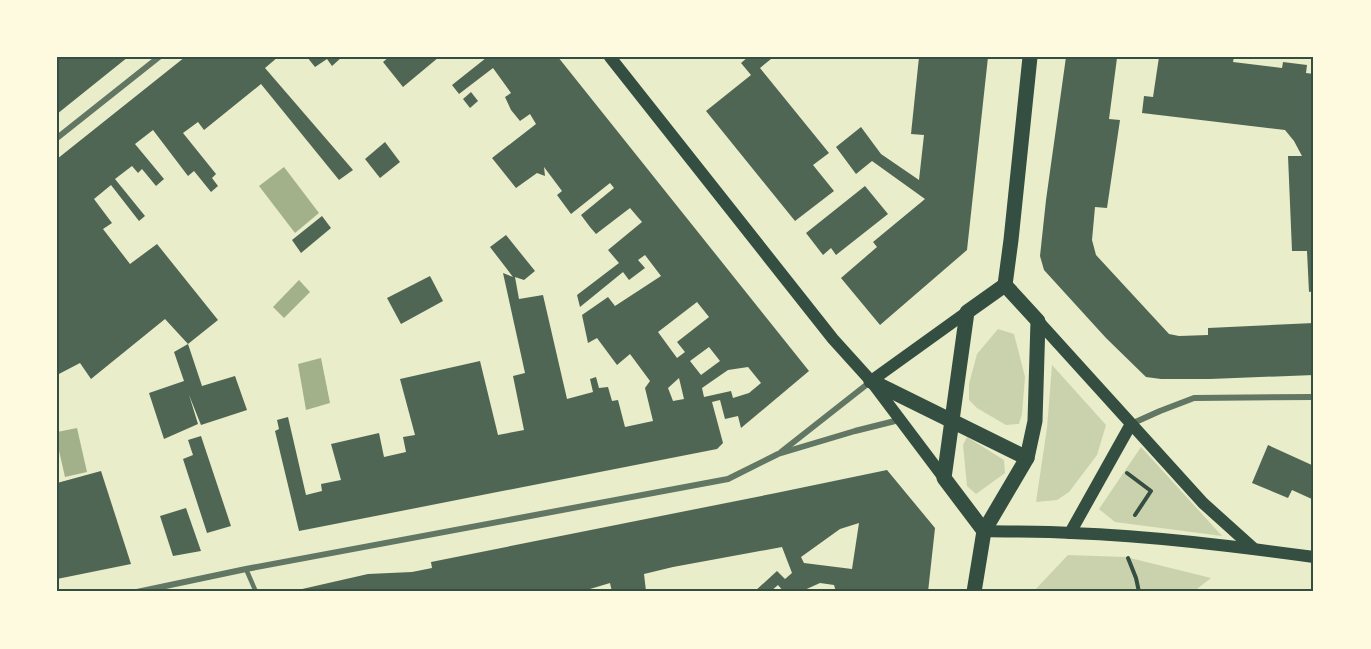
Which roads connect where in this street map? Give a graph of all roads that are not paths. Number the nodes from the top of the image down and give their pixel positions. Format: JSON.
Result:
{"nodes":[{"id":1,"x":159,"y":57,"type":"edge"},
{"id":2,"x":610,"y":57,"type":"edge"},
{"id":3,"x":1030,"y":57,"type":"edge"},
{"id":4,"x":57,"y":138,"type":"edge"},
{"id":5,"x":1005,"y":285,"type":"junction"},
{"id":6,"x":967,"y":312,"type":"junction"},
{"id":7,"x":1038,"y":321,"type":"junction"},
{"id":8,"x":871,"y":381,"type":"junction"},
{"id":9,"x":1314,"y":397,"type":"edge"},
{"id":10,"x":900,"y":420,"type":"junction"},
{"id":11,"x":952,"y":421,"type":"junction"},
{"id":12,"x":1131,"y":424,"type":"junction"},
{"id":13,"x":778,"y":454,"type":"junction"},
{"id":14,"x":1027,"y":458,"type":"junction"},
{"id":15,"x":944,"y":478,"type":"junction"},
{"id":16,"x":984,"y":531,"type":"junction"},
{"id":17,"x":1070,"y":533,"type":"junction"},
{"id":18,"x":1252,"y":548,"type":"junction"},
{"id":19,"x":1314,"y":557,"type":"edge"},
{"id":20,"x":246,"y":569,"type":"junction"},
{"id":21,"x":137,"y":592,"type":"edge"},
{"id":22,"x":256,"y":592,"type":"edge"},
{"id":23,"x":974,"y":592,"type":"edge"}],
"edges":[{"from":1,"to":4,"type":"street"},
{"from":2,"to":8,"type":"main road"},
{"from":3,"to":5,"type":"main road"},
{"from":5,"to":6,"type":"main road"},
{"from":5,"to":7,"type":"main road"},
{"from":6,"to":8,"type":"main road"},
{"from":6,"to":11,"type":"main road"},
{"from":7,"to":12,"type":"main road"},
{"from":7,"to":14,"type":"main road"},
{"from":8,"to":10,"type":"main road"},
{"from":8,"to":11,"type":"main road"},
{"from":8,"to":13,"type":"street"},
{"from":9,"to":12,"type":"street"},
{"from":10,"to":13,"type":"street"},
{"from":10,"to":15,"type":"main road"},
{"from":11,"to":14,"type":"main road"},
{"from":11,"to":15,"type":"main road"},
{"from":12,"to":17,"type":"main road"},
{"from":12,"to":18,"type":"main road"},
{"from":13,"to":20,"type":"street"},
{"from":14,"to":16,"type":"main road"},
{"from":15,"to":16,"type":"main road"},
{"from":16,"to":17,"type":"main road"},
{"from":16,"to":23,"type":"main road"},
{"from":17,"to":18,"type":"main road"},
{"from":18,"to":19,"type":"main road"},
{"from":20,"to":21,"type":"street"},
{"from":20,"to":22,"type":"lane"}]}
